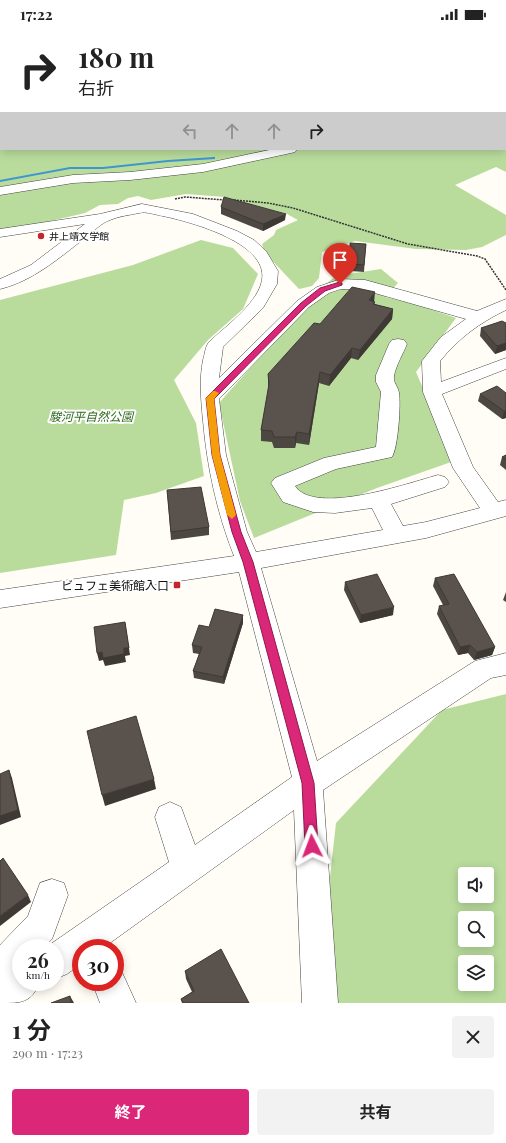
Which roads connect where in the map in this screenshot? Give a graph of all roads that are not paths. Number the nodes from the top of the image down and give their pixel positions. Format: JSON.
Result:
{"nodes":[{"id":1,"x":286,"y":150,"type":"edge"},
{"id":2,"x":0,"y":191,"type":"edge"},
{"id":3,"x":104,"y":217,"type":"junction"},
{"id":4,"x":0,"y":233,"type":"edge"},
{"id":5,"x":0,"y":284,"type":"edge"},
{"id":6,"x":506,"y":304,"type":"edge"},
{"id":7,"x":478,"y":317,"type":"junction"},
{"id":8,"x":398,"y":344,"type":"dead end"},
{"id":9,"x":506,"y":362,"type":"edge"},
{"id":10,"x":432,"y":392,"type":"junction"},
{"id":11,"x":210,"y":398,"type":"junction"},
{"id":12,"x":438,"y":482,"type":"dead end"},
{"id":13,"x":378,"y":500,"type":"junction"},
{"id":14,"x":500,"y":509,"type":"edge"},
{"id":15,"x":397,"y":535,"type":"junction"},
{"id":16,"x":248,"y":562,"type":"junction"},
{"id":17,"x":0,"y":599,"type":"edge"},
{"id":18,"x":506,"y":664,"type":"edge"},
{"id":19,"x":308,"y":783,"type":"junction"},
{"id":20,"x":170,"y":817,"type":"dead end"},
{"id":21,"x":187,"y":869,"type":"junction"},
{"id":22,"x":52,"y":895,"type":"dead end"},
{"id":23,"x":97,"y":939,"type":"edge"},
{"id":24,"x":0,"y":970,"type":"edge"},
{"id":25,"x":12,"y":989,"type":"edge"},
{"id":26,"x":113,"y":991,"type":"edge"},
{"id":27,"x":0,"y":996,"type":"edge"},
{"id":28,"x":118,"y":1003,"type":"edge"},
{"id":29,"x":320,"y":1003,"type":"edge"}],
"edges":[{"from":1,"to":2,"type":"street"},
{"from":3,"to":4,"type":"street"},
{"from":3,"to":5,"type":"street"},
{"from":3,"to":11,"type":"street"},
{"from":6,"to":7,"type":"street"},
{"from":7,"to":10,"type":"street"},
{"from":7,"to":11,"type":"street"},
{"from":8,"to":13,"type":"street"},
{"from":9,"to":10,"type":"street"},
{"from":10,"to":14,"type":"street"},
{"from":11,"to":16,"type":"street"},
{"from":12,"to":13,"type":"street"},
{"from":13,"to":15,"type":"street"},
{"from":14,"to":15,"type":"street"},
{"from":15,"to":16,"type":"street"},
{"from":16,"to":17,"type":"street"},
{"from":16,"to":19,"type":"street"},
{"from":18,"to":19,"type":"street"},
{"from":19,"to":21,"type":"street"},
{"from":19,"to":29,"type":"street"},
{"from":20,"to":21,"type":"street"},
{"from":21,"to":23,"type":"street"},
{"from":22,"to":24,"type":"street"},
{"from":25,"to":27,"type":"street"},
{"from":26,"to":28,"type":"street"}]}
